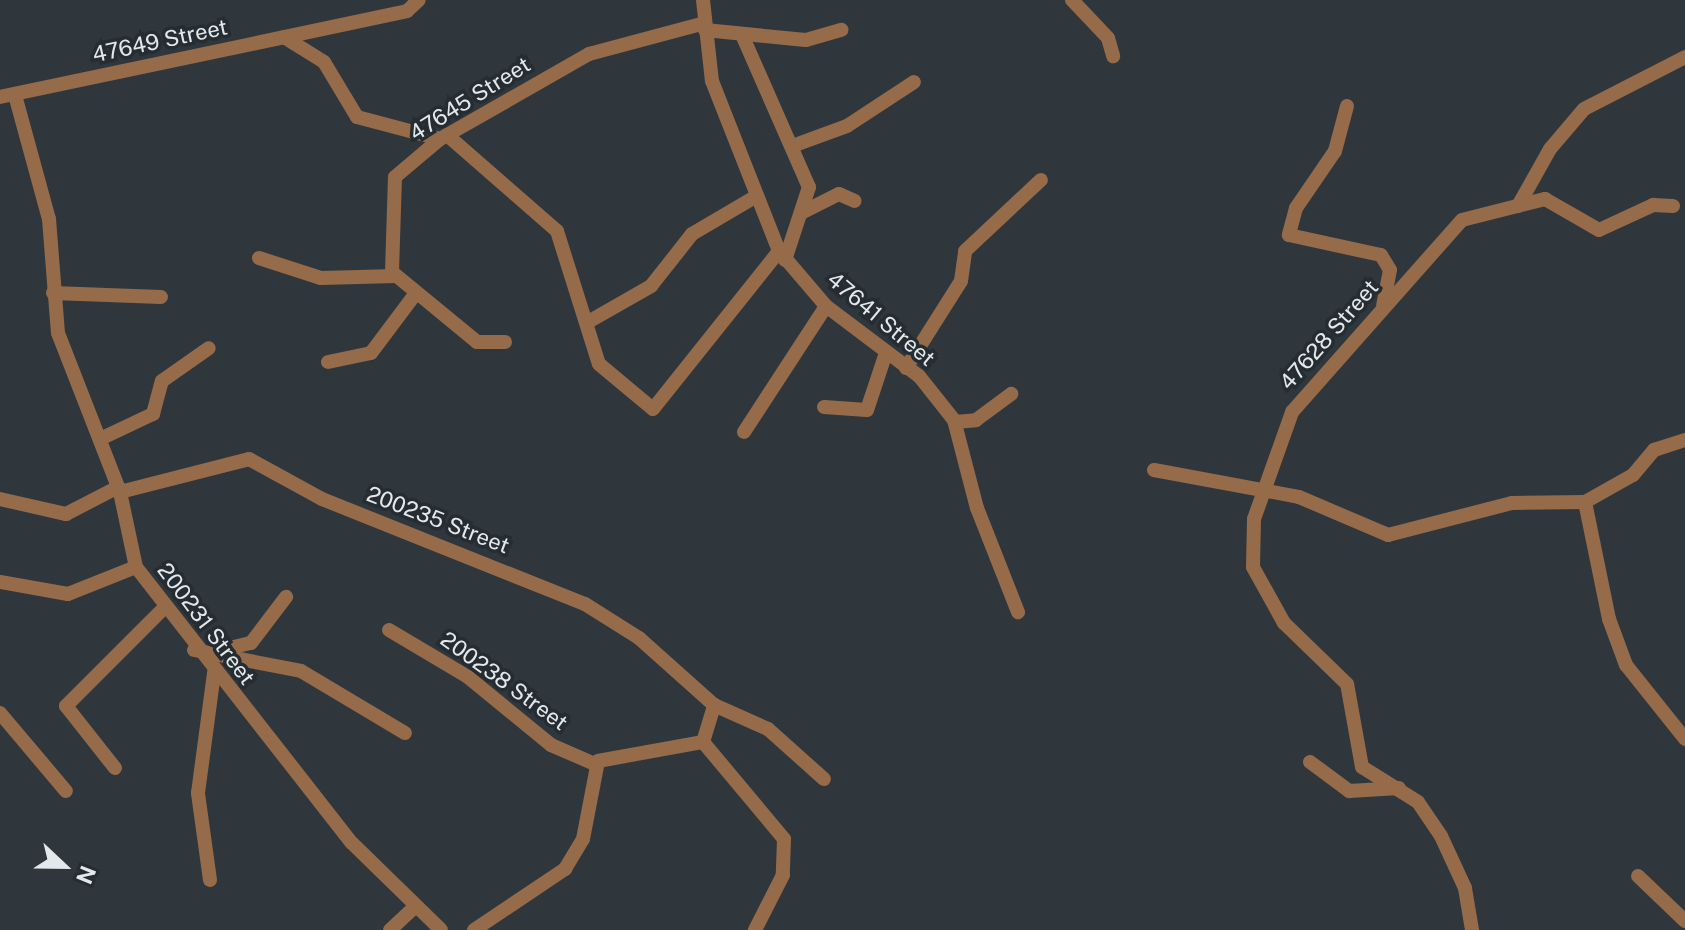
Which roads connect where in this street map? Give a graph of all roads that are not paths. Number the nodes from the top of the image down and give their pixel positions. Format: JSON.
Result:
{"nodes":[{"id":1,"x":419,"y":0,"type":"edge"},
{"id":2,"x":703,"y":0,"type":"edge"},
{"id":3,"x":1072,"y":0,"type":"edge"},
{"id":4,"x":705,"y":26,"type":"junction"},
{"id":5,"x":842,"y":30,"type":"dead end"},
{"id":6,"x":284,"y":37,"type":"junction"},
{"id":7,"x":743,"y":37,"type":"junction"},
{"id":8,"x":1113,"y":56,"type":"dead end"},
{"id":9,"x":1685,"y":57,"type":"edge"},
{"id":10,"x":914,"y":82,"type":"dead end"},
{"id":11,"x":7,"y":96,"type":"edge"},
{"id":12,"x":1347,"y":106,"type":"dead end"},
{"id":13,"x":444,"y":137,"type":"junction"},
{"id":14,"x":795,"y":145,"type":"junction"},
{"id":15,"x":1041,"y":180,"type":"dead end"},
{"id":16,"x":755,"y":197,"type":"junction"},
{"id":17,"x":855,"y":201,"type":"dead end"},
{"id":18,"x":1518,"y":206,"type":"junction"},
{"id":19,"x":1673,"y":206,"type":"dead end"},
{"id":20,"x":803,"y":212,"type":"junction"},
{"id":21,"x":782,"y":255,"type":"junction"},
{"id":22,"x":259,"y":258,"type":"dead end"},
{"id":23,"x":396,"y":276,"type":"junction"},
{"id":24,"x":53,"y":293,"type":"junction"},
{"id":25,"x":416,"y":293,"type":"junction"},
{"id":26,"x":161,"y":297,"type":"dead end"},
{"id":27,"x":1383,"y":305,"type":"junction"},
{"id":28,"x":826,"y":306,"type":"junction"},
{"id":29,"x":588,"y":322,"type":"junction"},
{"id":30,"x":505,"y":342,"type":"dead end"},
{"id":31,"x":209,"y":348,"type":"dead end"},
{"id":32,"x":886,"y":353,"type":"junction"},
{"id":33,"x":328,"y":362,"type":"dead end"},
{"id":34,"x":906,"y":368,"type":"junction"},
{"id":35,"x":1011,"y":394,"type":"dead end"},
{"id":36,"x":824,"y":407,"type":"dead end"},
{"id":37,"x":958,"y":426,"type":"junction"},
{"id":38,"x":744,"y":432,"type":"dead end"},
{"id":39,"x":100,"y":439,"type":"junction"},
{"id":40,"x":1685,"y":440,"type":"edge"},
{"id":41,"x":1154,"y":470,"type":"dead end"},
{"id":42,"x":1265,"y":489,"type":"junction"},
{"id":43,"x":119,"y":490,"type":"junction"},
{"id":44,"x":0,"y":499,"type":"edge"},
{"id":45,"x":1585,"y":502,"type":"junction"},
{"id":46,"x":136,"y":567,"type":"junction"},
{"id":47,"x":0,"y":582,"type":"edge"},
{"id":48,"x":286,"y":597,"type":"dead end"},
{"id":49,"x":163,"y":609,"type":"junction"},
{"id":50,"x":1018,"y":612,"type":"dead end"},
{"id":51,"x":389,"y":630,"type":"dead end"},
{"id":52,"x":194,"y":650,"type":"junction"},
{"id":53,"x":210,"y":653,"type":"junction"},
{"id":54,"x":214,"y":673,"type":"junction"},
{"id":55,"x":714,"y":705,"type":"junction"},
{"id":56,"x":0,"y":713,"type":"edge"},
{"id":57,"x":405,"y":733,"type":"dead end"},
{"id":58,"x":1685,"y":739,"type":"edge"},
{"id":59,"x":703,"y":742,"type":"junction"},
{"id":60,"x":1310,"y":762,"type":"dead end"},
{"id":61,"x":595,"y":764,"type":"junction"},
{"id":62,"x":115,"y":768,"type":"dead end"},
{"id":63,"x":824,"y":779,"type":"dead end"},
{"id":64,"x":1399,"y":788,"type":"junction"},
{"id":65,"x":66,"y":791,"type":"dead end"},
{"id":66,"x":1638,"y":876,"type":"dead end"},
{"id":67,"x":210,"y":880,"type":"dead end"},
{"id":68,"x":416,"y":906,"type":"junction"},
{"id":69,"x":1685,"y":921,"type":"edge"},
{"id":70,"x":390,"y":930,"type":"edge"},
{"id":71,"x":441,"y":930,"type":"edge"},
{"id":72,"x":474,"y":930,"type":"edge"},
{"id":73,"x":755,"y":930,"type":"edge"},
{"id":74,"x":1472,"y":930,"type":"edge"}],
"edges":[{"from":1,"to":6,"type":"street","name":"47649 Street"},
{"from":2,"to":4,"type":"street"},
{"from":3,"to":8,"type":"street"},
{"from":4,"to":7,"type":"street"},
{"from":4,"to":13,"type":"street","name":"47645 Street"},
{"from":4,"to":16,"type":"street"},
{"from":5,"to":7,"type":"street"},
{"from":6,"to":11,"type":"street","name":"47649 Street"},
{"from":6,"to":13,"type":"street"},
{"from":7,"to":14,"type":"street"},
{"from":9,"to":18,"type":"street"},
{"from":10,"to":14,"type":"street"},
{"from":11,"to":24,"type":"street","name":"200231 Street"},
{"from":12,"to":27,"type":"street"},
{"from":13,"to":23,"type":"street","name":"47645 Street"},
{"from":13,"to":29,"type":"street"},
{"from":14,"to":20,"type":"street"},
{"from":15,"to":34,"type":"street"},
{"from":16,"to":21,"type":"street","name":"47641 Street"},
{"from":16,"to":29,"type":"street"},
{"from":17,"to":20,"type":"street"},
{"from":18,"to":19,"type":"street","name":"47628 Street"},
{"from":18,"to":27,"type":"street","name":"47628 Street"},
{"from":20,"to":21,"type":"street"},
{"from":21,"to":28,"type":"street","name":"47641 Street"},
{"from":21,"to":29,"type":"street"},
{"from":22,"to":23,"type":"street"},
{"from":23,"to":25,"type":"street"},
{"from":24,"to":26,"type":"street"},
{"from":24,"to":39,"type":"street","name":"200231 Street"},
{"from":25,"to":30,"type":"street"},
{"from":25,"to":33,"type":"street"},
{"from":27,"to":42,"type":"street","name":"47628 Street"},
{"from":28,"to":32,"type":"street","name":"47641 Street"},
{"from":28,"to":38,"type":"street"},
{"from":31,"to":39,"type":"street"},
{"from":32,"to":34,"type":"street","name":"47641 Street"},
{"from":32,"to":36,"type":"street"},
{"from":34,"to":37,"type":"street","name":"47641 Street"},
{"from":35,"to":37,"type":"street"},
{"from":37,"to":50,"type":"street"},
{"from":39,"to":43,"type":"street","name":"200231 Street"},
{"from":40,"to":45,"type":"street"},
{"from":41,"to":42,"type":"street"},
{"from":42,"to":45,"type":"street"},
{"from":42,"to":64,"type":"street","name":"47628 Street"},
{"from":43,"to":44,"type":"street","name":"200235 Street"},
{"from":43,"to":46,"type":"street","name":"200231 Street"},
{"from":43,"to":55,"type":"street","name":"200235 Street"},
{"from":45,"to":58,"type":"street"},
{"from":46,"to":47,"type":"street"},
{"from":46,"to":49,"type":"street","name":"200231 Street"},
{"from":48,"to":53,"type":"street"},
{"from":49,"to":52,"type":"street","name":"200231 Street"},
{"from":49,"to":62,"type":"street"},
{"from":51,"to":61,"type":"street","name":"200238 Street"},
{"from":52,"to":53,"type":"street"},
{"from":52,"to":54,"type":"street","name":"200231 Street"},
{"from":53,"to":57,"type":"street"},
{"from":54,"to":67,"type":"street"},
{"from":54,"to":68,"type":"street","name":"200231 Street"},
{"from":55,"to":59,"type":"street"},
{"from":55,"to":63,"type":"street","name":"200235 Street"},
{"from":56,"to":65,"type":"street"},
{"from":59,"to":61,"type":"street"},
{"from":59,"to":73,"type":"street"},
{"from":60,"to":64,"type":"street"},
{"from":61,"to":72,"type":"street"},
{"from":64,"to":74,"type":"street","name":"47628 Street"},
{"from":66,"to":69,"type":"street"},
{"from":68,"to":70,"type":"street"},
{"from":68,"to":71,"type":"street","name":"200231 Street"}]}
